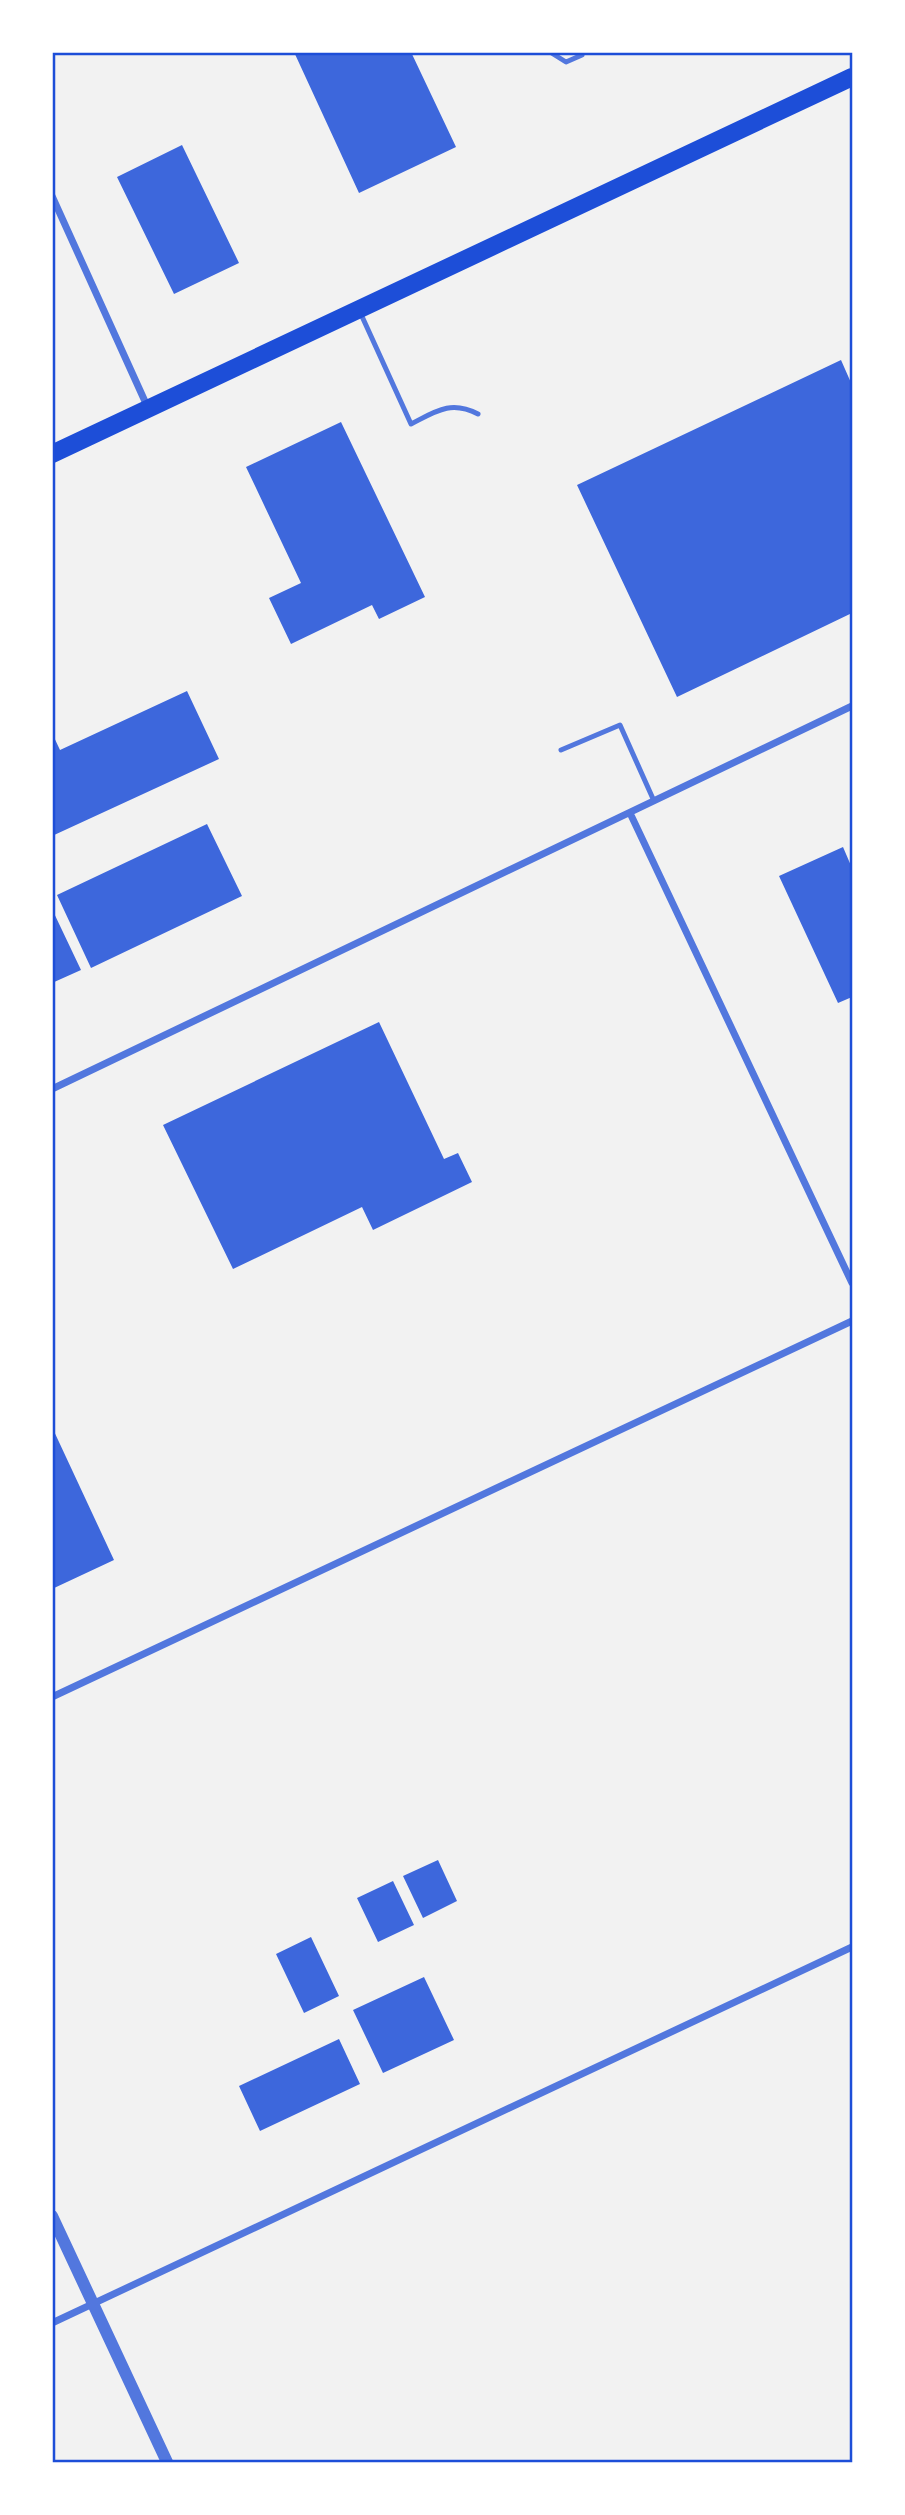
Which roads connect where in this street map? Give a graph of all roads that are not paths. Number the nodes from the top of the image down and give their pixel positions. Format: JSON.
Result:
{"nodes":[{"id":1,"x":550,"y":52,"type":"edge"},
{"id":2,"x":582,"y":55,"type":"dead end"},
{"id":3,"x":852,"y":77,"type":"edge"},
{"id":4,"x":52,"y":196,"type":"edge"},
{"id":5,"x":359,"y":309,"type":"junction"},
{"id":6,"x":148,"y":408,"type":"junction"},
{"id":7,"x":478,"y":414,"type":"dead end"},
{"id":8,"x":52,"y":454,"type":"edge"},
{"id":9,"x":852,"y":706,"type":"edge"},
{"id":10,"x":561,"y":750,"type":"dead end"},
{"id":11,"x":654,"y":802,"type":"junction"},
{"id":12,"x":630,"y":813,"type":"junction"},
{"id":13,"x":52,"y":1089,"type":"edge"},
{"id":14,"x":852,"y":1283,"type":"edge"},
{"id":15,"x":852,"y":1321,"type":"edge"},
{"id":16,"x":52,"y":1697,"type":"edge"},
{"id":17,"x":852,"y":1947,"type":"edge"},
{"id":18,"x":52,"y":2216,"type":"edge"},
{"id":19,"x":93,"y":2304,"type":"junction"},
{"id":20,"x":52,"y":2323,"type":"edge"},
{"id":21,"x":167,"y":2462,"type":"edge"}],
"edges":[{"from":1,"to":2,"type":"lane"},
{"from":3,"to":5,"type":"main road"},
{"from":4,"to":6,"type":"street"},
{"from":5,"to":6,"type":"main road"},
{"from":5,"to":7,"type":"lane"},
{"from":6,"to":8,"type":"main road"},
{"from":9,"to":11,"type":"street"},
{"from":10,"to":11,"type":"lane"},
{"from":11,"to":12,"type":"street"},
{"from":12,"to":13,"type":"street"},
{"from":12,"to":14,"type":"street"},
{"from":15,"to":16,"type":"street"},
{"from":17,"to":19,"type":"street"},
{"from":18,"to":19,"type":"street"},
{"from":19,"to":20,"type":"street"},
{"from":19,"to":21,"type":"street"}]}
